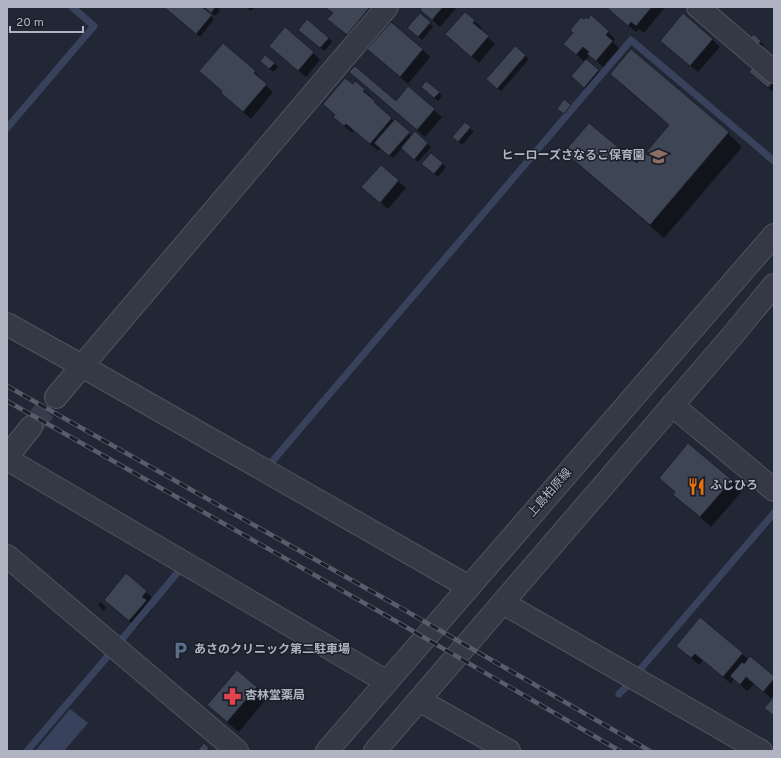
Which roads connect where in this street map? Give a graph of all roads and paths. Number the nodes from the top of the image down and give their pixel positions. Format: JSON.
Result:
{"nodes":[{"id":1,"x":387,"y":7,"type":"edge"},
{"id":2,"x":698,"y":7,"type":"edge"},
{"id":3,"x":774,"y":72,"type":"edge"},
{"id":4,"x":774,"y":235,"type":"edge"},
{"id":5,"x":774,"y":285,"type":"edge"},
{"id":6,"x":7,"y":324,"type":"edge"},
{"id":7,"x":82,"y":366,"type":"junction"},
{"id":8,"x":56,"y":397,"type":"tunnel mouth"},
{"id":9,"x":672,"y":405,"type":"junction"},
{"id":10,"x":31,"y":428,"type":"tunnel mouth"},
{"id":11,"x":7,"y":458,"type":"edge"},
{"id":12,"x":774,"y":490,"type":"edge"},
{"id":13,"x":7,"y":556,"type":"edge"},
{"id":14,"x":469,"y":586,"type":"junction"},
{"id":15,"x":503,"y":603,"type":"junction"},
{"id":16,"x":387,"y":682,"type":"junction"},
{"id":17,"x":419,"y":700,"type":"junction"},
{"id":18,"x":237,"y":751,"type":"edge"},
{"id":19,"x":327,"y":751,"type":"edge"},
{"id":20,"x":375,"y":751,"type":"edge"},
{"id":21,"x":509,"y":751,"type":"edge"},
{"id":22,"x":761,"y":751,"type":"edge"}],
"edges":[{"from":1,"to":7,"type":"street"},
{"from":2,"to":3,"type":"street"},
{"from":4,"to":14,"type":"street","name":"上島柏原線"},
{"from":5,"to":9,"type":"street"},
{"from":6,"to":7,"type":"street"},
{"from":7,"to":8,"type":"street"},
{"from":7,"to":14,"type":"street"},
{"from":9,"to":12,"type":"street"},
{"from":9,"to":15,"type":"street"},
{"from":10,"to":11,"type":"street"},
{"from":11,"to":16,"type":"street"},
{"from":13,"to":18,"type":"street"},
{"from":14,"to":16,"type":"street","name":"上島柏原線"},
{"from":15,"to":17,"type":"street"},
{"from":15,"to":22,"type":"street"},
{"from":16,"to":19,"type":"street","name":"上島柏原線"},
{"from":17,"to":20,"type":"street"},
{"from":17,"to":21,"type":"street"}]}
